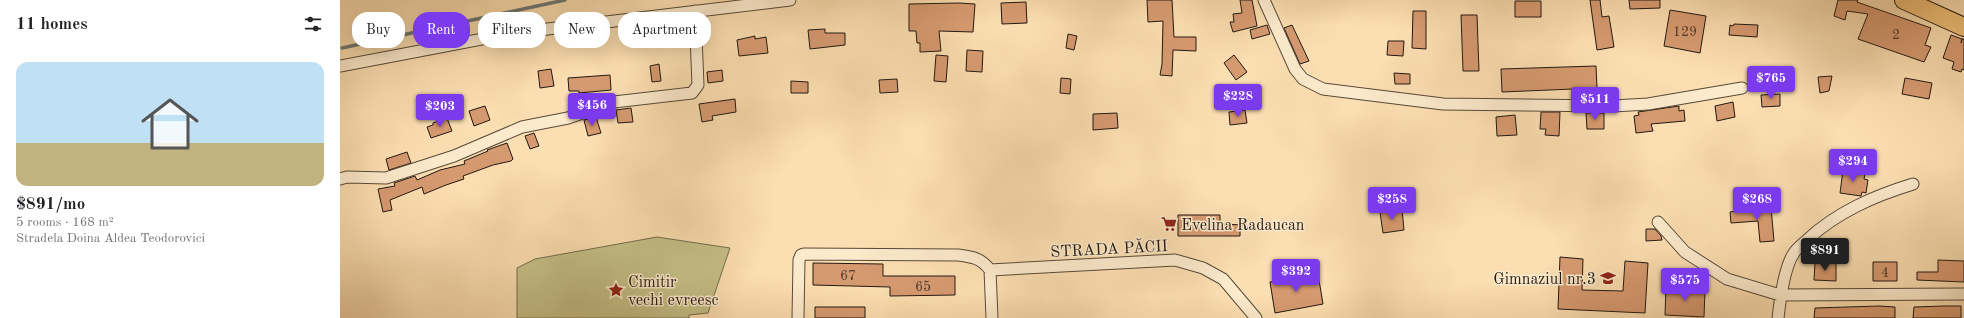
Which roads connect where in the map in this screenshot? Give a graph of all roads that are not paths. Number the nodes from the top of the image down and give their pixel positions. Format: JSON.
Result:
{"nodes":[{"id":1,"x":790,"y":0,"type":"edge"},
{"id":2,"x":1264,"y":0,"type":"edge"},
{"id":3,"x":1904,"y":0,"type":"edge"},
{"id":4,"x":696,"y":11,"type":"junction"},
{"id":5,"x":1964,"y":27,"type":"edge"},
{"id":6,"x":340,"y":66,"type":"edge"},
{"id":7,"x":1742,"y":88,"type":"dead end"},
{"id":8,"x":340,"y":179,"type":"edge"},
{"id":9,"x":1912,"y":184,"type":"dead end"},
{"id":10,"x":1658,"y":222,"type":"dead end"},
{"id":11,"x":990,"y":270,"type":"junction"},
{"id":12,"x":1780,"y":294,"type":"junction"},
{"id":13,"x":1964,"y":294,"type":"edge"},
{"id":14,"x":798,"y":318,"type":"edge"},
{"id":15,"x":992,"y":318,"type":"edge"},
{"id":16,"x":1256,"y":318,"type":"edge"},
{"id":17,"x":1778,"y":318,"type":"edge"}],
"edges":[{"from":1,"to":4,"type":"street"},
{"from":2,"to":7,"type":"street"},
{"from":3,"to":5,"type":"main road"},
{"from":4,"to":6,"type":"street"},
{"from":4,"to":8,"type":"street"},
{"from":9,"to":12,"type":"street"},
{"from":10,"to":12,"type":"street"},
{"from":11,"to":14,"type":"street"},
{"from":11,"to":15,"type":"street"},
{"from":11,"to":16,"type":"street","name":"STRADA PĂCII"},
{"from":12,"to":13,"type":"street"},
{"from":12,"to":17,"type":"street"}]}
